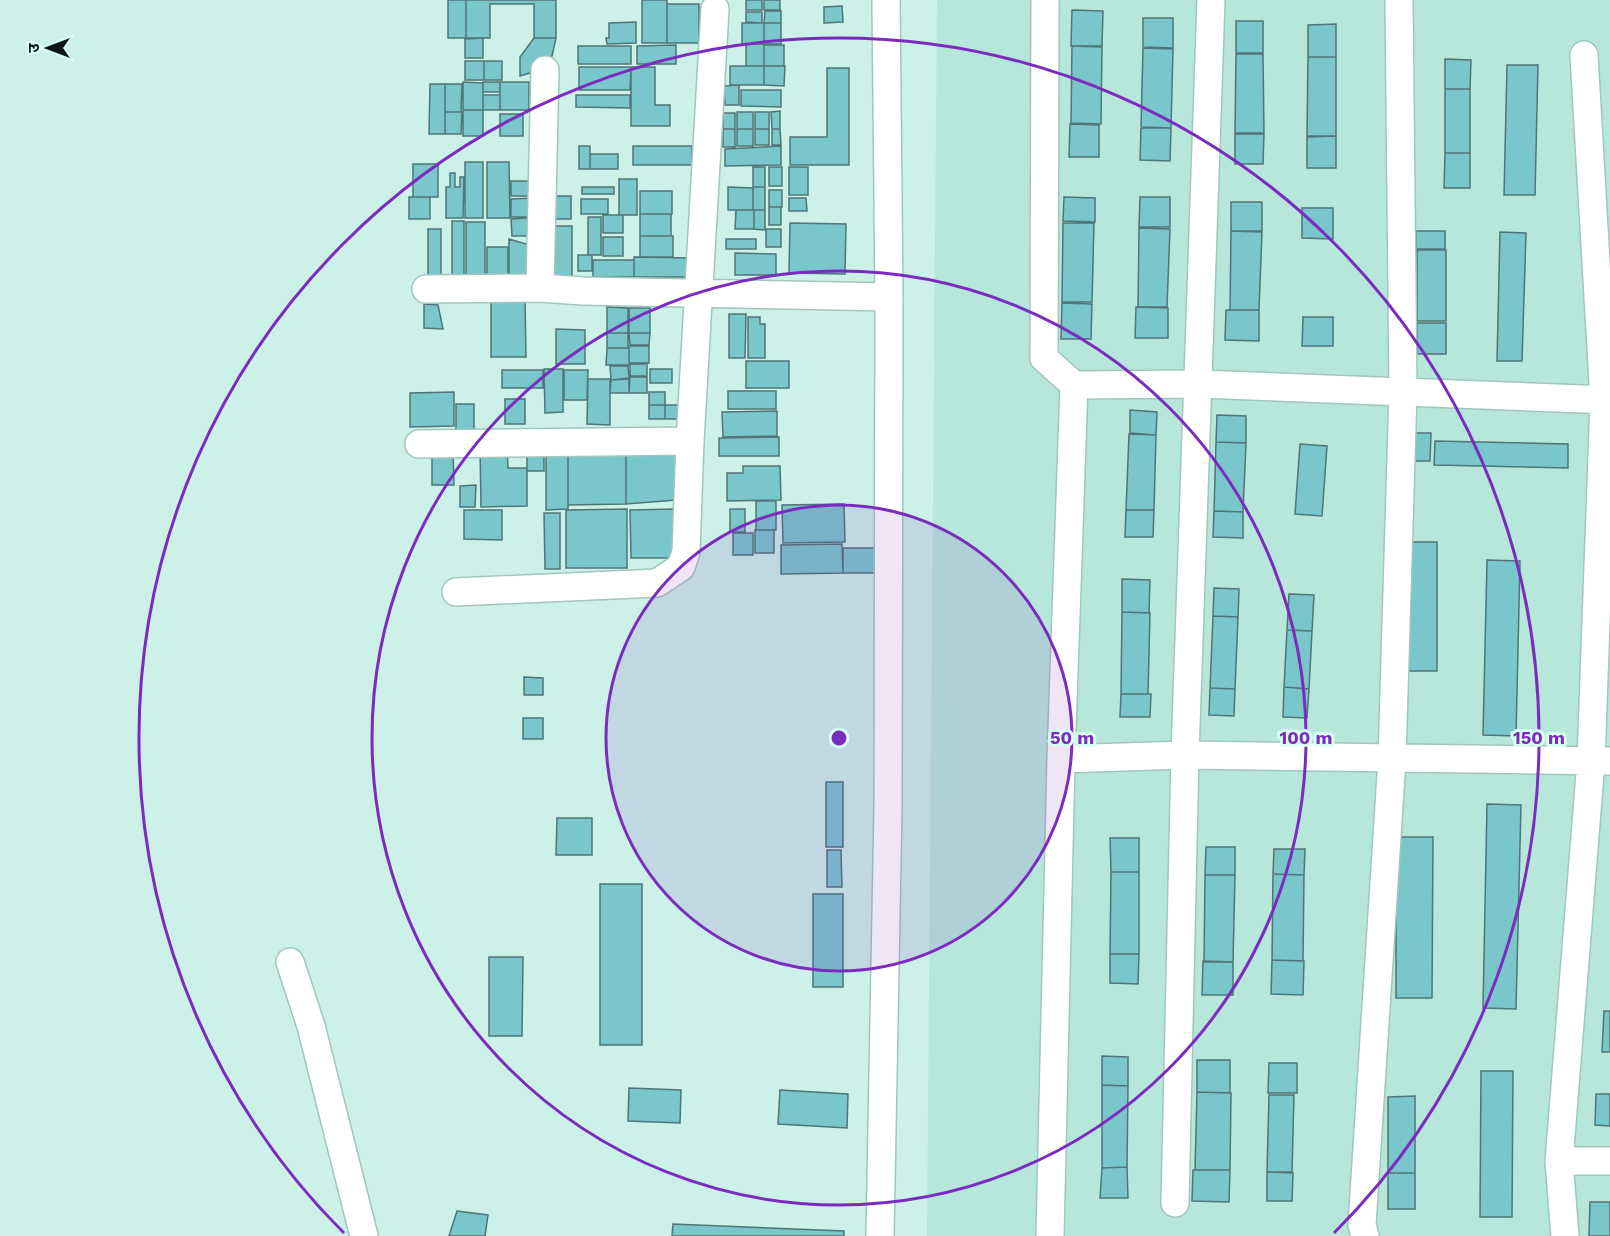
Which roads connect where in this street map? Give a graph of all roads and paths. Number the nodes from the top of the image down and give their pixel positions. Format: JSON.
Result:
{"nodes":[{"id":1,"x":886,"y":0,"type":"edge"},
{"id":2,"x":1045,"y":0,"type":"edge"},
{"id":3,"x":1211,"y":0,"type":"edge"},
{"id":4,"x":1399,"y":0,"type":"edge"},
{"id":5,"x":715,"y":9,"type":"dead end"},
{"id":6,"x":1584,"y":55,"type":"dead end"},
{"id":7,"x":545,"y":70,"type":"dead end"},
{"id":8,"x":540,"y":288,"type":"junction"},
{"id":9,"x":426,"y":289,"type":"dead end"},
{"id":10,"x":699,"y":294,"type":"junction"},
{"id":11,"x":889,"y":297,"type":"junction"},
{"id":12,"x":1199,"y":384,"type":"junction"},
{"id":13,"x":1074,"y":385,"type":"junction"},
{"id":14,"x":1403,"y":391,"type":"junction"},
{"id":15,"x":1607,"y":400,"type":"edge"},
{"id":16,"x":690,"y":441,"type":"junction"},
{"id":17,"x":419,"y":444,"type":"dead end"},
{"id":18,"x":456,"y":592,"type":"dead end"},
{"id":19,"x":1185,"y":755,"type":"junction"},
{"id":20,"x":1061,"y":759,"type":"junction"},
{"id":21,"x":1392,"y":759,"type":"junction"},
{"id":22,"x":1600,"y":761,"type":"edge"},
{"id":23,"x":290,"y":962,"type":"dead end"},
{"id":24,"x":1559,"y":1161,"type":"junction"},
{"id":25,"x":1610,"y":1161,"type":"edge"},
{"id":26,"x":1174,"y":1203,"type":"dead end"},
{"id":27,"x":364,"y":1236,"type":"edge"},
{"id":28,"x":880,"y":1236,"type":"edge"},
{"id":29,"x":1050,"y":1236,"type":"edge"},
{"id":30,"x":1365,"y":1236,"type":"edge"},
{"id":31,"x":1565,"y":1236,"type":"edge"}],
"edges":[{"from":1,"to":11,"type":"street"},
{"from":2,"to":13,"type":"street"},
{"from":3,"to":12,"type":"street"},
{"from":4,"to":14,"type":"street"},
{"from":5,"to":10,"type":"street"},
{"from":6,"to":15,"type":"street"},
{"from":7,"to":8,"type":"street"},
{"from":8,"to":9,"type":"street"},
{"from":8,"to":10,"type":"street"},
{"from":10,"to":11,"type":"street"},
{"from":10,"to":16,"type":"street"},
{"from":11,"to":28,"type":"street"},
{"from":12,"to":13,"type":"street"},
{"from":12,"to":14,"type":"street"},
{"from":12,"to":19,"type":"street"},
{"from":13,"to":20,"type":"street"},
{"from":14,"to":15,"type":"street"},
{"from":14,"to":21,"type":"street"},
{"from":15,"to":22,"type":"street"},
{"from":16,"to":17,"type":"street"},
{"from":16,"to":18,"type":"street"},
{"from":19,"to":20,"type":"street"},
{"from":19,"to":21,"type":"street"},
{"from":19,"to":26,"type":"street"},
{"from":20,"to":29,"type":"street"},
{"from":21,"to":22,"type":"street"},
{"from":21,"to":30,"type":"street"},
{"from":22,"to":24,"type":"street"},
{"from":23,"to":27,"type":"street"},
{"from":24,"to":25,"type":"street"},
{"from":24,"to":31,"type":"street"}]}
